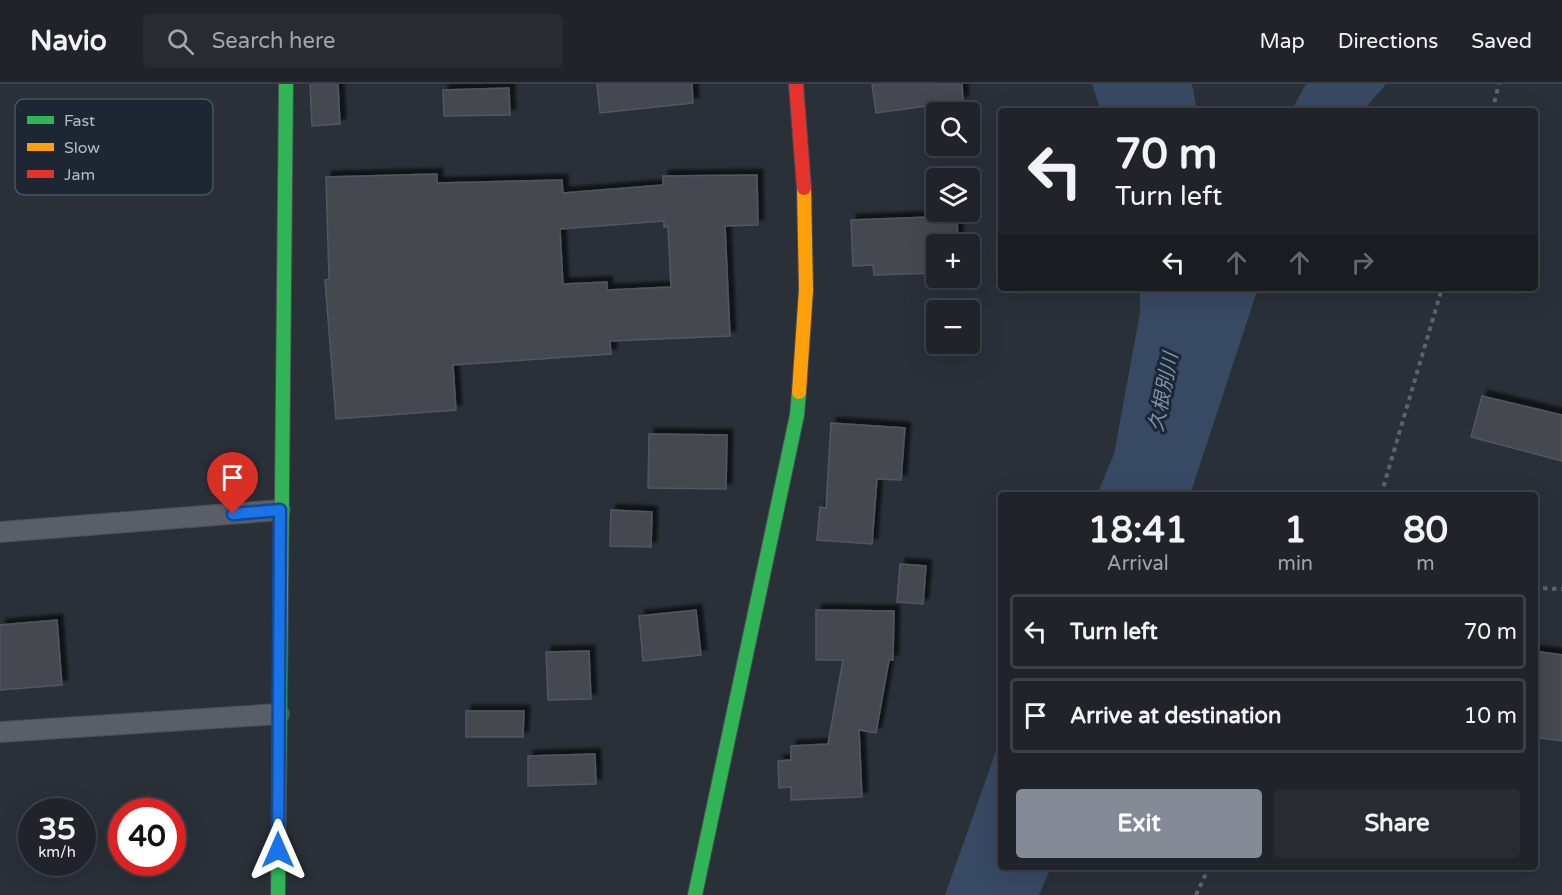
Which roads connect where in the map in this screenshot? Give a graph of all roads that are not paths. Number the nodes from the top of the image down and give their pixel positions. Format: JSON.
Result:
{"nodes":[{"id":1,"x":286,"y":84,"type":"edge"},
{"id":2,"x":796,"y":84,"type":"edge"},
{"id":3,"x":280,"y":510,"type":"junction"},
{"id":4,"x":0,"y":532,"type":"edge"},
{"id":5,"x":279,"y":714,"type":"junction"},
{"id":6,"x":0,"y":732,"type":"edge"},
{"id":7,"x":278,"y":895,"type":"edge"},
{"id":8,"x":695,"y":895,"type":"edge"}],
"edges":[{"from":1,"to":3,"type":"street"},
{"from":2,"to":8,"type":"street"},
{"from":3,"to":4,"type":"lane"},
{"from":3,"to":5,"type":"street"},
{"from":5,"to":6,"type":"lane"},
{"from":5,"to":7,"type":"street"}]}
